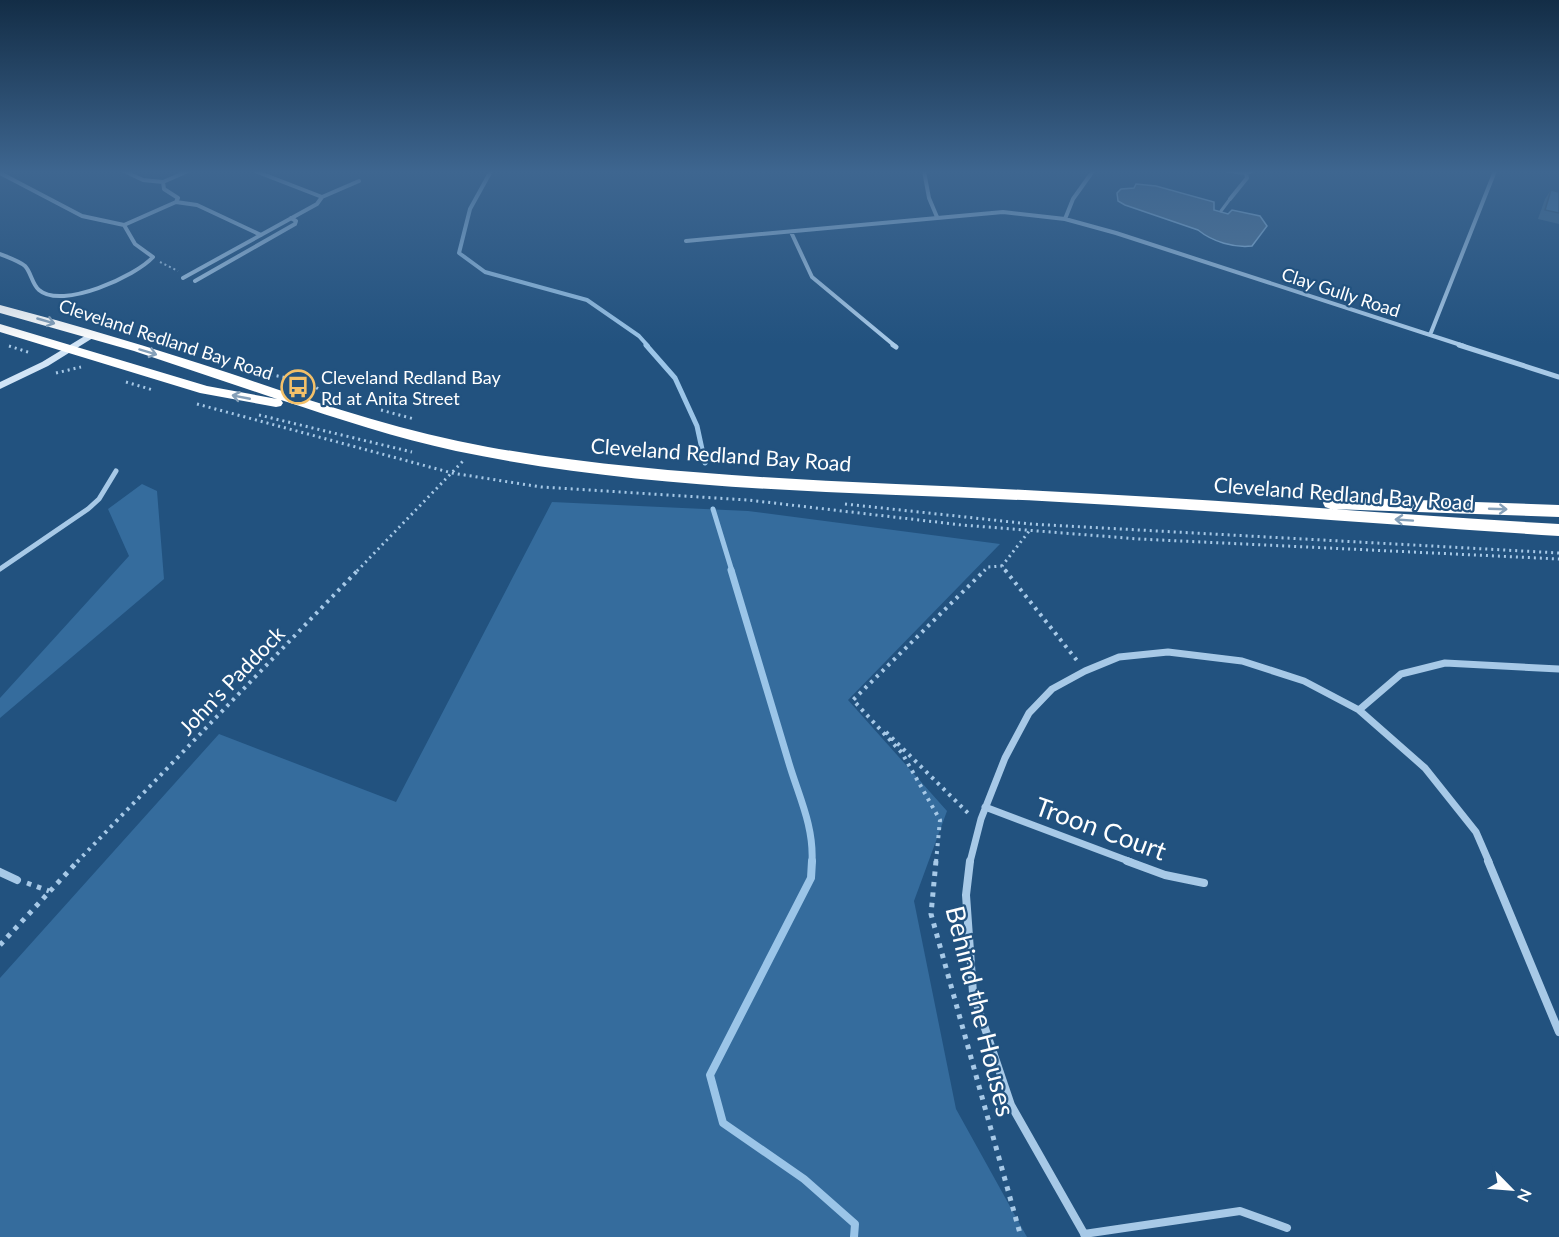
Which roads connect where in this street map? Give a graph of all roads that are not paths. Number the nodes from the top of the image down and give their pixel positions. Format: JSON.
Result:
{"nodes":[{"id":1,"x":126,"y":229,"type":"edge"},
{"id":2,"x":247,"y":229,"type":"edge"},
{"id":3,"x":271,"y":229,"type":"edge"},
{"id":4,"x":287,"y":229,"type":"edge"},
{"id":5,"x":822,"y":229,"type":"edge"},
{"id":6,"x":1100,"y":229,"type":"edge"},
{"id":7,"x":1472,"y":229,"type":"edge"},
{"id":8,"x":790,"y":232,"type":"junction"},
{"id":9,"x":260,"y":235,"type":"junction"},
{"id":10,"x":269,"y":239,"type":"junction"},
{"id":11,"x":686,"y":241,"type":"dead end"},
{"id":12,"x":0,"y":254,"type":"edge"},
{"id":13,"x":185,"y":277,"type":"road end"},
{"id":14,"x":195,"y":281,"type":"dead end"},
{"id":15,"x":0,"y":309,"type":"edge"},
{"id":16,"x":0,"y":328,"type":"edge"},
{"id":17,"x":93,"y":334,"type":"junction"},
{"id":18,"x":1430,"y":335,"type":"junction"},
{"id":19,"x":896,"y":347,"type":"dead end"},
{"id":20,"x":72,"y":349,"type":"junction"},
{"id":21,"x":1559,"y":377,"type":"edge"},
{"id":22,"x":0,"y":386,"type":"edge"},
{"id":23,"x":320,"y":410,"type":"junction"},
{"id":24,"x":116,"y":471,"type":"dead end"},
{"id":25,"x":1125,"y":500,"type":"junction"},
{"id":26,"x":1559,"y":511,"type":"edge"},
{"id":27,"x":1559,"y":530,"type":"edge"},
{"id":28,"x":0,"y":569,"type":"edge"},
{"id":29,"x":1559,"y":669,"type":"edge"},
{"id":30,"x":1359,"y":710,"type":"junction"},
{"id":31,"x":985,"y":807,"type":"junction"},
{"id":32,"x":0,"y":872,"type":"edge"},
{"id":33,"x":17,"y":879,"type":"road end"},
{"id":34,"x":1204,"y":883,"type":"dead end"},
{"id":35,"x":1559,"y":1032,"type":"edge"},
{"id":36,"x":1287,"y":1228,"type":"dead end"},
{"id":37,"x":1085,"y":1235,"type":"edge"}],
"edges":[{"from":1,"to":12,"type":"street"},
{"from":2,"to":9,"type":"street"},
{"from":3,"to":9,"type":"street"},
{"from":4,"to":10,"type":"street"},
{"from":5,"to":8,"type":"street","name":"Clay Gully Road"},
{"from":6,"to":18,"type":"street","name":"Clay Gully Road"},
{"from":7,"to":18,"type":"street"},
{"from":8,"to":11,"type":"street","name":"Clay Gully Road"},
{"from":8,"to":19,"type":"street"},
{"from":9,"to":10,"type":"street"},
{"from":9,"to":13,"type":"street"},
{"from":10,"to":14,"type":"street"},
{"from":15,"to":17,"type":"highway","name":"Cleveland Redland Bay Road","one_way":true},
{"from":16,"to":20,"type":"highway","name":"Cleveland Redland Bay Road"},
{"from":17,"to":20,"type":"street"},
{"from":17,"to":23,"type":"highway","name":"Cleveland Redland Bay Road","one_way":true},
{"from":18,"to":21,"type":"street","name":"Clay Gully Road"},
{"from":20,"to":22,"type":"street"},
{"from":23,"to":20,"type":"highway","name":"Cleveland Redland Bay Road","one_way":true},
{"from":23,"to":25,"type":"highway","name":"Cleveland Redland Bay Road"},
{"from":24,"to":28,"type":"street"},
{"from":25,"to":26,"type":"highway","name":"Cleveland Redland Bay Road","one_way":true},
{"from":27,"to":25,"type":"highway","name":"Cleveland Redland Bay Road","one_way":true},
{"from":29,"to":30,"type":"street"},
{"from":30,"to":31,"type":"street"},
{"from":30,"to":35,"type":"street"},
{"from":31,"to":34,"type":"street","name":"Troon Court"},
{"from":31,"to":37,"type":"street"},
{"from":32,"to":33,"type":"street"},
{"from":36,"to":37,"type":"street"}]}
